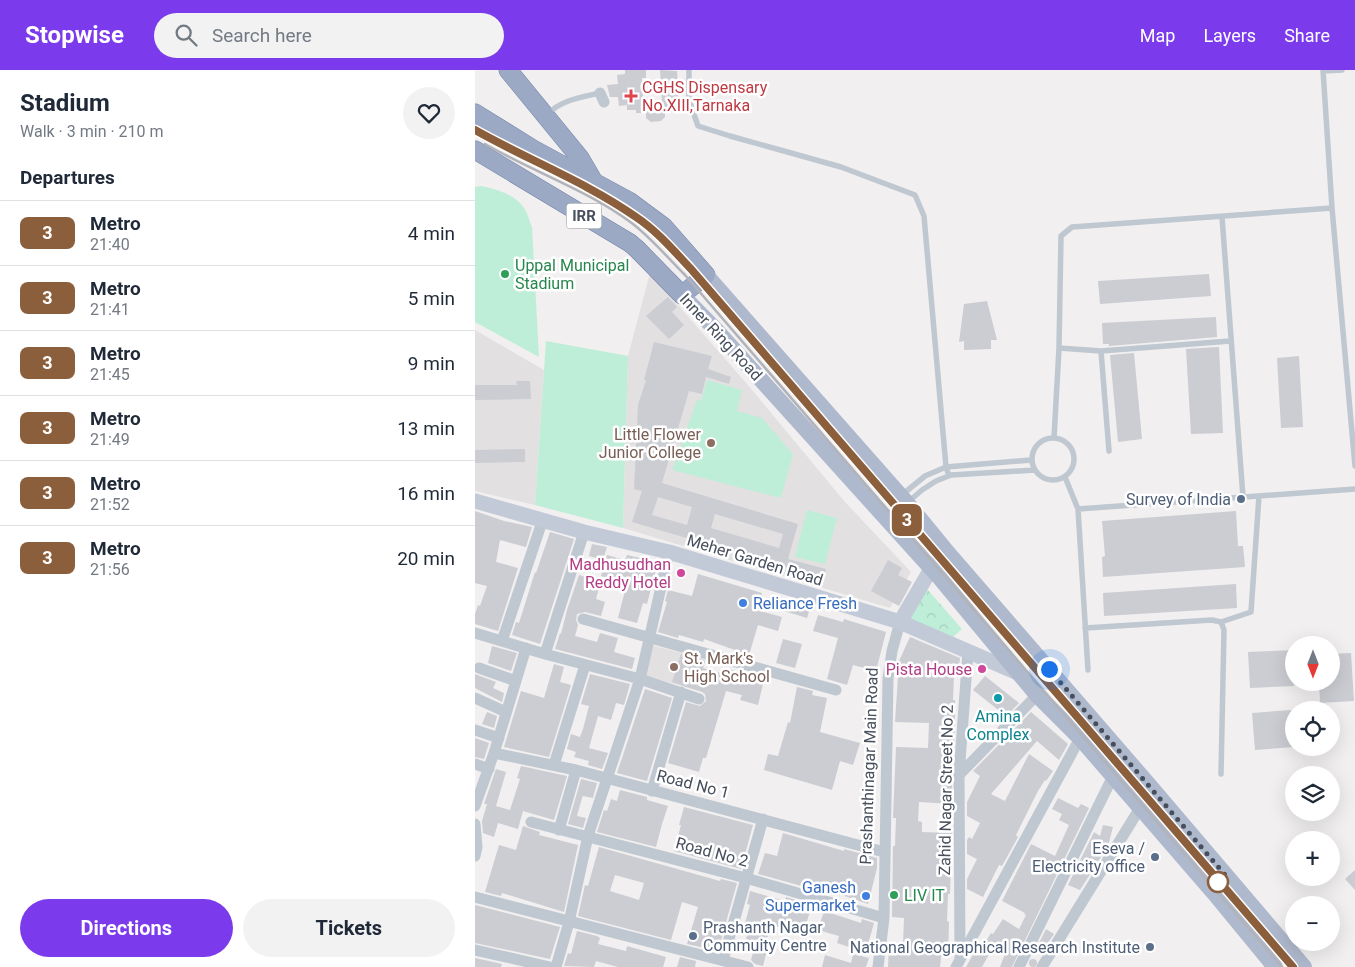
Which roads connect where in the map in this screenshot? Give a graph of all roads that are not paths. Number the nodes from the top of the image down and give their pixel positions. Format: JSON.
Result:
{"nodes":[{"id":1,"x":508,"y":70,"type":"edge"},
{"id":2,"x":689,"y":70,"type":"edge"},
{"id":3,"x":1323,"y":70,"type":"edge"},
{"id":4,"x":1342,"y":70,"type":"edge"},
{"id":5,"x":602,"y":98,"type":"dead end"},
{"id":6,"x":475,"y":113,"type":"edge"},
{"id":7,"x":545,"y":116,"type":"junction"},
{"id":8,"x":475,"y":150,"type":"edge"},
{"id":9,"x":594,"y":182,"type":"junction"},
{"id":10,"x":1332,"y":208,"type":"junction"},
{"id":11,"x":1222,"y":217,"type":"junction"},
{"id":12,"x":706,"y":275,"type":"junction"},
{"id":13,"x":682,"y":296,"type":"junction"},
{"id":14,"x":1230,"y":341,"type":"junction"},
{"id":15,"x":1059,"y":348,"type":"junction"},
{"id":16,"x":1101,"y":351,"type":"junction"},
{"id":17,"x":1054,"y":438,"type":"junction"},
{"id":18,"x":1109,"y":451,"type":"dead end"},
{"id":19,"x":1031,"y":460,"type":"junction"},
{"id":20,"x":1355,"y":466,"type":"edge"},
{"id":21,"x":946,"y":467,"type":"junction"},
{"id":22,"x":1035,"y":470,"type":"junction"},
{"id":23,"x":949,"y":476,"type":"junction"},
{"id":24,"x":1065,"y":478,"type":"junction"},
{"id":25,"x":1355,"y":489,"type":"edge"},
{"id":26,"x":1259,"y":496,"type":"junction"},
{"id":27,"x":1243,"y":497,"type":"junction"},
{"id":28,"x":904,"y":499,"type":"junction"},
{"id":29,"x":475,"y":501,"type":"edge"},
{"id":30,"x":1077,"y":509,"type":"junction"},
{"id":31,"x":543,"y":519,"type":"junction"},
{"id":32,"x":584,"y":532,"type":"junction"},
{"id":33,"x":669,"y":552,"type":"junction"},
{"id":34,"x":948,"y":553,"type":"junction"},
{"id":35,"x":931,"y":569,"type":"junction"},
{"id":36,"x":583,"y":619,"type":"dead end"},
{"id":37,"x":900,"y":622,"type":"junction"},
{"id":38,"x":1221,"y":622,"type":"junction"},
{"id":39,"x":1085,"y":628,"type":"junction"},
{"id":40,"x":475,"y":633,"type":"edge"},
{"id":41,"x":648,"y":638,"type":"junction"},
{"id":42,"x":502,"y":640,"type":"junction"},
{"id":43,"x":526,"y":648,"type":"junction"},
{"id":44,"x":968,"y":652,"type":"junction"},
{"id":45,"x":545,"y":654,"type":"junction"},
{"id":46,"x":585,"y":664,"type":"junction"},
{"id":47,"x":479,"y":668,"type":"dead end"},
{"id":48,"x":1087,"y":670,"type":"dead end"},
{"id":49,"x":1018,"y":673,"type":"junction"},
{"id":50,"x":640,"y":679,"type":"junction"},
{"id":51,"x":516,"y":681,"type":"junction"},
{"id":52,"x":836,"y":690,"type":"dead end"},
{"id":53,"x":681,"y":692,"type":"junction"},
{"id":54,"x":1037,"y":695,"type":"junction"},
{"id":55,"x":475,"y":698,"type":"edge"},
{"id":56,"x":699,"y":699,"type":"dead end"},
{"id":57,"x":506,"y":712,"type":"junction"},
{"id":58,"x":475,"y":730,"type":"edge"},
{"id":59,"x":499,"y":738,"type":"junction"},
{"id":60,"x":1080,"y":738,"type":"junction"},
{"id":61,"x":494,"y":753,"type":"junction"},
{"id":62,"x":475,"y":764,"type":"edge"},
{"id":63,"x":554,"y":765,"type":"junction"},
{"id":64,"x":489,"y":769,"type":"junction"},
{"id":65,"x":576,"y":770,"type":"junction"},
{"id":66,"x":1221,"y":774,"type":"dead end"},
{"id":67,"x":959,"y":775,"type":"junction"},
{"id":68,"x":1113,"y":776,"type":"junction"},
{"id":69,"x":608,"y":779,"type":"junction"},
{"id":70,"x":652,"y":791,"type":"junction"},
{"id":71,"x":475,"y":806,"type":"edge"},
{"id":72,"x":1140,"y":808,"type":"junction"},
{"id":73,"x":763,"y":819,"type":"junction"},
{"id":74,"x":531,"y":822,"type":"dead end"},
{"id":75,"x":475,"y":824,"type":"edge"},
{"id":76,"x":559,"y":830,"type":"junction"},
{"id":77,"x":588,"y":836,"type":"junction"},
{"id":78,"x":476,"y":850,"type":"edge"},
{"id":79,"x":884,"y":852,"type":"junction"},
{"id":80,"x":746,"y":878,"type":"junction"},
{"id":81,"x":475,"y":896,"type":"edge"},
{"id":82,"x":884,"y":918,"type":"junction"},
{"id":83,"x":569,"y":922,"type":"junction"},
{"id":84,"x":475,"y":950,"type":"edge"},
{"id":85,"x":723,"y":960,"type":"junction"},
{"id":86,"x":958,"y":963,"type":"edge"},
{"id":87,"x":550,"y":967,"type":"edge"},
{"id":88,"x":556,"y":967,"type":"edge"},
{"id":89,"x":748,"y":967,"type":"edge"},
{"id":90,"x":878,"y":967,"type":"edge"},
{"id":91,"x":1019,"y":967,"type":"edge"},
{"id":92,"x":1042,"y":967,"type":"edge"},
{"id":93,"x":1275,"y":967,"type":"edge"},
{"id":94,"x":1304,"y":967,"type":"edge"}],
"edges":[{"from":1,"to":7,"type":"highway"},
{"from":2,"to":21,"type":"lane"},
{"from":3,"to":4,"type":"lane"},
{"from":3,"to":10,"type":"lane"},
{"from":5,"to":7,"type":"lane"},
{"from":6,"to":9,"type":"highway","name":"Inner Ring Road","number":"IRR"},
{"from":7,"to":9,"type":"highway"},
{"from":8,"to":13,"type":"highway","name":"Inner Ring Road","number":"IRR"},
{"from":9,"to":12,"type":"highway","name":"Inner Ring Road","number":"IRR"},
{"from":10,"to":11,"type":"lane"},
{"from":10,"to":20,"type":"lane"},
{"from":11,"to":14,"type":"lane"},
{"from":11,"to":15,"type":"lane"},
{"from":12,"to":13,"type":"highway"},
{"from":12,"to":28,"type":"main road","name":"Inner Ring Road","number":"IRR"},
{"from":13,"to":35,"type":"main road","name":"Inner Ring Road","number":"IRR"},
{"from":14,"to":16,"type":"lane"},
{"from":14,"to":27,"type":"lane"},
{"from":15,"to":16,"type":"lane"},
{"from":15,"to":17,"type":"lane"},
{"from":16,"to":18,"type":"lane"},
{"from":17,"to":19,"type":"lane"},
{"from":17,"to":24,"type":"lane"},
{"from":19,"to":21,"type":"lane"},
{"from":19,"to":22,"type":"lane"},
{"from":21,"to":23,"type":"lane"},
{"from":21,"to":28,"type":"lane"},
{"from":22,"to":23,"type":"lane"},
{"from":22,"to":24,"type":"lane"},
{"from":23,"to":28,"type":"lane"},
{"from":24,"to":30,"type":"lane"},
{"from":25,"to":26,"type":"lane"},
{"from":26,"to":27,"type":"lane"},
{"from":26,"to":38,"type":"lane"},
{"from":27,"to":30,"type":"lane"},
{"from":28,"to":34,"type":"main road","name":"Inner Ring Road","number":"IRR"},
{"from":29,"to":31,"type":"main road","name":"Meher Garden Road"},
{"from":30,"to":39,"type":"lane"},
{"from":31,"to":32,"type":"main road","name":"Meher Garden Road"},
{"from":31,"to":42,"type":"street"},
{"from":32,"to":33,"type":"main road","name":"Meher Garden Road"},
{"from":32,"to":45,"type":"street"},
{"from":33,"to":37,"type":"main road","name":"Meher Garden Road"},
{"from":33,"to":41,"type":"street"},
{"from":34,"to":35,"type":"main road","name":"Prashanthinagar Main Road"},
{"from":34,"to":94,"type":"main road","number":"IRR"},
{"from":35,"to":37,"type":"main road","name":"Prashanthinagar Main Road"},
{"from":35,"to":49,"type":"main road","number":"IRR"},
{"from":36,"to":41,"type":"street"},
{"from":37,"to":44,"type":"main road","name":"Meher Garden Road"},
{"from":37,"to":79,"type":"street","name":"Prashanthinagar Main Road"},
{"from":38,"to":39,"type":"lane"},
{"from":38,"to":66,"type":"lane"},
{"from":39,"to":48,"type":"lane"},
{"from":40,"to":42,"type":"street"},
{"from":41,"to":50,"type":"street"},
{"from":41,"to":52,"type":"street"},
{"from":42,"to":43,"type":"street"},
{"from":43,"to":45,"type":"street"},
{"from":43,"to":51,"type":"street"},
{"from":44,"to":49,"type":"main road","name":"Meher Garden Road"},
{"from":44,"to":67,"type":"street","name":"Zahid Nagar Street No 2"},
{"from":45,"to":46,"type":"street"},
{"from":46,"to":50,"type":"street"},
{"from":46,"to":63,"type":"street"},
{"from":47,"to":51,"type":"street"},
{"from":49,"to":54,"type":"main road","number":"IRR"},
{"from":50,"to":53,"type":"street"},
{"from":50,"to":69,"type":"street"},
{"from":51,"to":57,"type":"street"},
{"from":53,"to":56,"type":"street"},
{"from":53,"to":70,"type":"street"},
{"from":54,"to":60,"type":"main road","number":"IRR"},
{"from":54,"to":67,"type":"street"},
{"from":55,"to":57,"type":"street"},
{"from":57,"to":59,"type":"street"},
{"from":58,"to":59,"type":"street"},
{"from":59,"to":61,"type":"street"},
{"from":60,"to":68,"type":"main road","number":"IRR"},
{"from":60,"to":86,"type":"street"},
{"from":61,"to":63,"type":"street","name":"Road No 1"},
{"from":61,"to":64,"type":"street"},
{"from":62,"to":64,"type":"street"},
{"from":63,"to":65,"type":"street","name":"Road No 1"},
{"from":64,"to":71,"type":"street"},
{"from":65,"to":69,"type":"street","name":"Road No 1"},
{"from":65,"to":76,"type":"street"},
{"from":67,"to":86,"type":"street","name":"Zahid Nagar Street No 2"},
{"from":68,"to":72,"type":"main road","number":"IRR"},
{"from":68,"to":91,"type":"street"},
{"from":69,"to":70,"type":"street","name":"Road No 1"},
{"from":69,"to":77,"type":"street"},
{"from":70,"to":73,"type":"street","name":"Road No 1"},
{"from":72,"to":92,"type":"street"},
{"from":72,"to":93,"type":"main road","number":"IRR"},
{"from":73,"to":79,"type":"street","name":"Road No 1"},
{"from":73,"to":80,"type":"street"},
{"from":74,"to":76,"type":"street","name":"Road No 2"},
{"from":75,"to":78,"type":"street"},
{"from":76,"to":77,"type":"street","name":"Road No 2"},
{"from":77,"to":80,"type":"street","name":"Road No 2"},
{"from":77,"to":83,"type":"street"},
{"from":79,"to":82,"type":"street","name":"Prashanthinagar Main Road"},
{"from":80,"to":82,"type":"street","name":"Road No 2"},
{"from":80,"to":85,"type":"street"},
{"from":81,"to":83,"type":"street"},
{"from":82,"to":90,"type":"street","name":"Prashanthinagar Main Road"},
{"from":83,"to":85,"type":"street"},
{"from":83,"to":88,"type":"street"},
{"from":84,"to":87,"type":"street"},
{"from":85,"to":89,"type":"street"}]}
